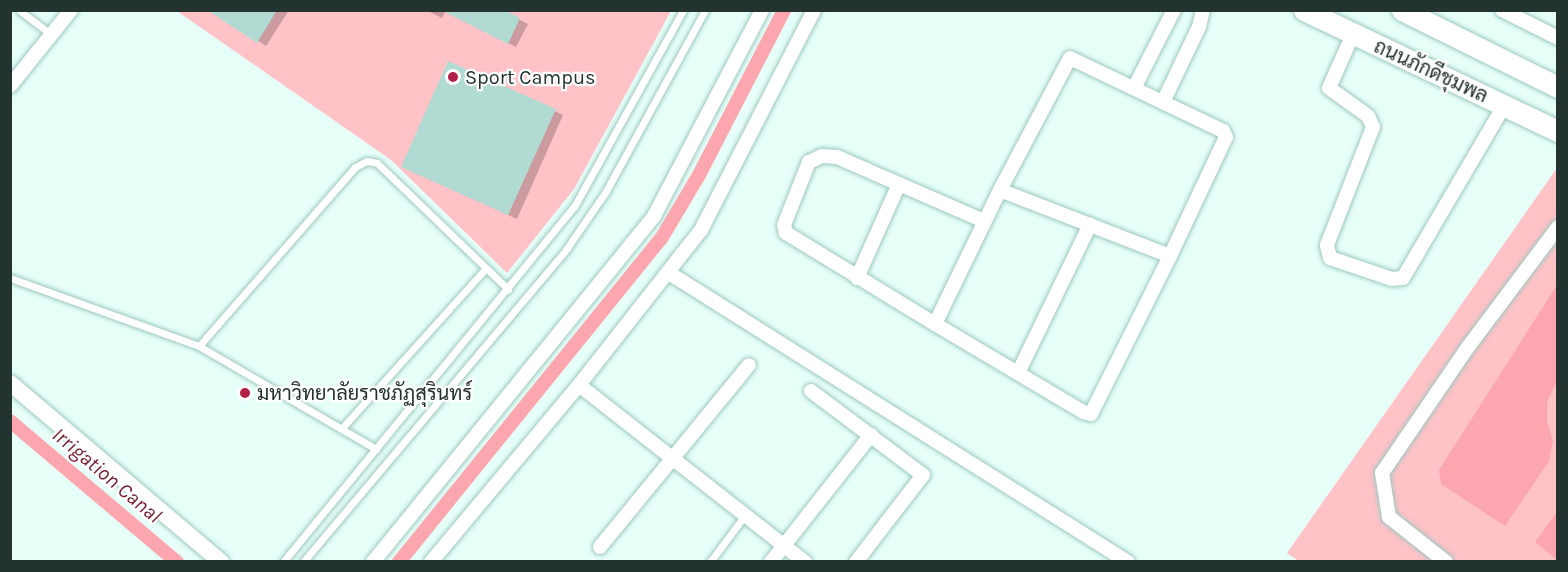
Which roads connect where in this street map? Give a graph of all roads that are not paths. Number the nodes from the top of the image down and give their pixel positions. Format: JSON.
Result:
{"nodes":[{"id":1,"x":18,"y":10,"type":"edge"},
{"id":2,"x":71,"y":10,"type":"edge"},
{"id":3,"x":683,"y":10,"type":"edge"},
{"id":4,"x":705,"y":10,"type":"edge"},
{"id":5,"x":762,"y":10,"type":"edge"},
{"id":6,"x":814,"y":10,"type":"edge"},
{"id":7,"x":1174,"y":10,"type":"edge"},
{"id":8,"x":1203,"y":10,"type":"edge"},
{"id":9,"x":1304,"y":10,"type":"edge"},
{"id":10,"x":1402,"y":10,"type":"edge"},
{"id":11,"x":1502,"y":10,"type":"edge"},
{"id":12,"x":1353,"y":34,"type":"junction"},
{"id":13,"x":52,"y":35,"type":"junction"},
{"id":14,"x":1557,"y":38,"type":"edge"},
{"id":15,"x":10,"y":86,"type":"edge"},
{"id":16,"x":1134,"y":87,"type":"junction"},
{"id":17,"x":1557,"y":87,"type":"edge"},
{"id":18,"x":1163,"y":102,"type":"junction"},
{"id":19,"x":1504,"y":106,"type":"junction"},
{"id":20,"x":1557,"y":131,"type":"edge"},
{"id":21,"x":899,"y":184,"type":"junction"},
{"id":22,"x":999,"y":190,"type":"junction"},
{"id":23,"x":984,"y":221,"type":"junction"},
{"id":24,"x":1090,"y":225,"type":"junction"},
{"id":25,"x":1557,"y":227,"type":"edge"},
{"id":26,"x":1170,"y":256,"type":"junction"},
{"id":27,"x":486,"y":268,"type":"junction"},
{"id":28,"x":669,"y":273,"type":"junction"},
{"id":29,"x":10,"y":278,"type":"edge"},
{"id":30,"x":856,"y":278,"type":"junction"},
{"id":31,"x":508,"y":289,"type":"junction"},
{"id":32,"x":935,"y":324,"type":"junction"},
{"id":33,"x":199,"y":346,"type":"junction"},
{"id":34,"x":749,"y":365,"type":"dead end"},
{"id":35,"x":1018,"y":373,"type":"junction"},
{"id":36,"x":10,"y":383,"type":"edge"},
{"id":37,"x":579,"y":385,"type":"junction"},
{"id":38,"x":811,"y":391,"type":"dead end"},
{"id":39,"x":342,"y":428,"type":"junction"},
{"id":40,"x":871,"y":435,"type":"junction"},
{"id":41,"x":376,"y":449,"type":"junction"},
{"id":42,"x":673,"y":460,"type":"junction"},
{"id":43,"x":745,"y":515,"type":"junction"},
{"id":44,"x":784,"y":545,"type":"junction"},
{"id":45,"x":600,"y":547,"type":"dead end"},
{"id":46,"x":221,"y":561,"type":"edge"},
{"id":47,"x":283,"y":561,"type":"edge"},
{"id":48,"x":303,"y":561,"type":"edge"},
{"id":49,"x":373,"y":561,"type":"edge"},
{"id":50,"x":431,"y":561,"type":"edge"},
{"id":51,"x":710,"y":561,"type":"edge"},
{"id":52,"x":771,"y":561,"type":"edge"},
{"id":53,"x":805,"y":561,"type":"edge"},
{"id":54,"x":856,"y":561,"type":"edge"},
{"id":55,"x":1128,"y":561,"type":"edge"},
{"id":56,"x":1446,"y":561,"type":"edge"}],
"edges":[{"from":1,"to":13,"type":"lane"},
{"from":2,"to":13,"type":"street"},
{"from":3,"to":31,"type":"lane"},
{"from":4,"to":48,"type":"lane"},
{"from":5,"to":49,"type":"street"},
{"from":6,"to":28,"type":"street"},
{"from":7,"to":16,"type":"street"},
{"from":8,"to":18,"type":"street"},
{"from":9,"to":12,"type":"main road","name":"ถนนภักดีชุมพล"},
{"from":10,"to":17,"type":"main road","name":"ถนนภักดีชุมพล"},
{"from":11,"to":14,"type":"street"},
{"from":12,"to":19,"type":"main road","name":"ถนนภักดีชุมพล"},
{"from":12,"to":19,"type":"street"},
{"from":13,"to":15,"type":"street"},
{"from":16,"to":18,"type":"street"},
{"from":16,"to":22,"type":"street"},
{"from":18,"to":26,"type":"street"},
{"from":19,"to":20,"type":"main road","name":"ถนนภักดีชุมพล"},
{"from":21,"to":23,"type":"street"},
{"from":21,"to":30,"type":"street"},
{"from":21,"to":30,"type":"street"},
{"from":22,"to":23,"type":"street"},
{"from":22,"to":24,"type":"street"},
{"from":23,"to":32,"type":"street"},
{"from":24,"to":26,"type":"street"},
{"from":24,"to":35,"type":"street"},
{"from":25,"to":56,"type":"street"},
{"from":26,"to":35,"type":"street"},
{"from":27,"to":31,"type":"lane"},
{"from":27,"to":33,"type":"lane"},
{"from":27,"to":39,"type":"lane"},
{"from":28,"to":37,"type":"street"},
{"from":28,"to":55,"type":"street"},
{"from":29,"to":33,"type":"lane"},
{"from":30,"to":32,"type":"street"},
{"from":31,"to":41,"type":"lane"},
{"from":32,"to":35,"type":"street"},
{"from":33,"to":39,"type":"lane"},
{"from":34,"to":42,"type":"street"},
{"from":36,"to":46,"type":"street"},
{"from":37,"to":42,"type":"street"},
{"from":37,"to":50,"type":"street"},
{"from":38,"to":40,"type":"street"},
{"from":39,"to":41,"type":"lane"},
{"from":40,"to":44,"type":"street"},
{"from":40,"to":54,"type":"street"},
{"from":41,"to":47,"type":"lane"},
{"from":42,"to":43,"type":"street"},
{"from":42,"to":45,"type":"street"},
{"from":43,"to":44,"type":"street"},
{"from":43,"to":51,"type":"lane"},
{"from":44,"to":52,"type":"street"},
{"from":44,"to":53,"type":"street"}]}
